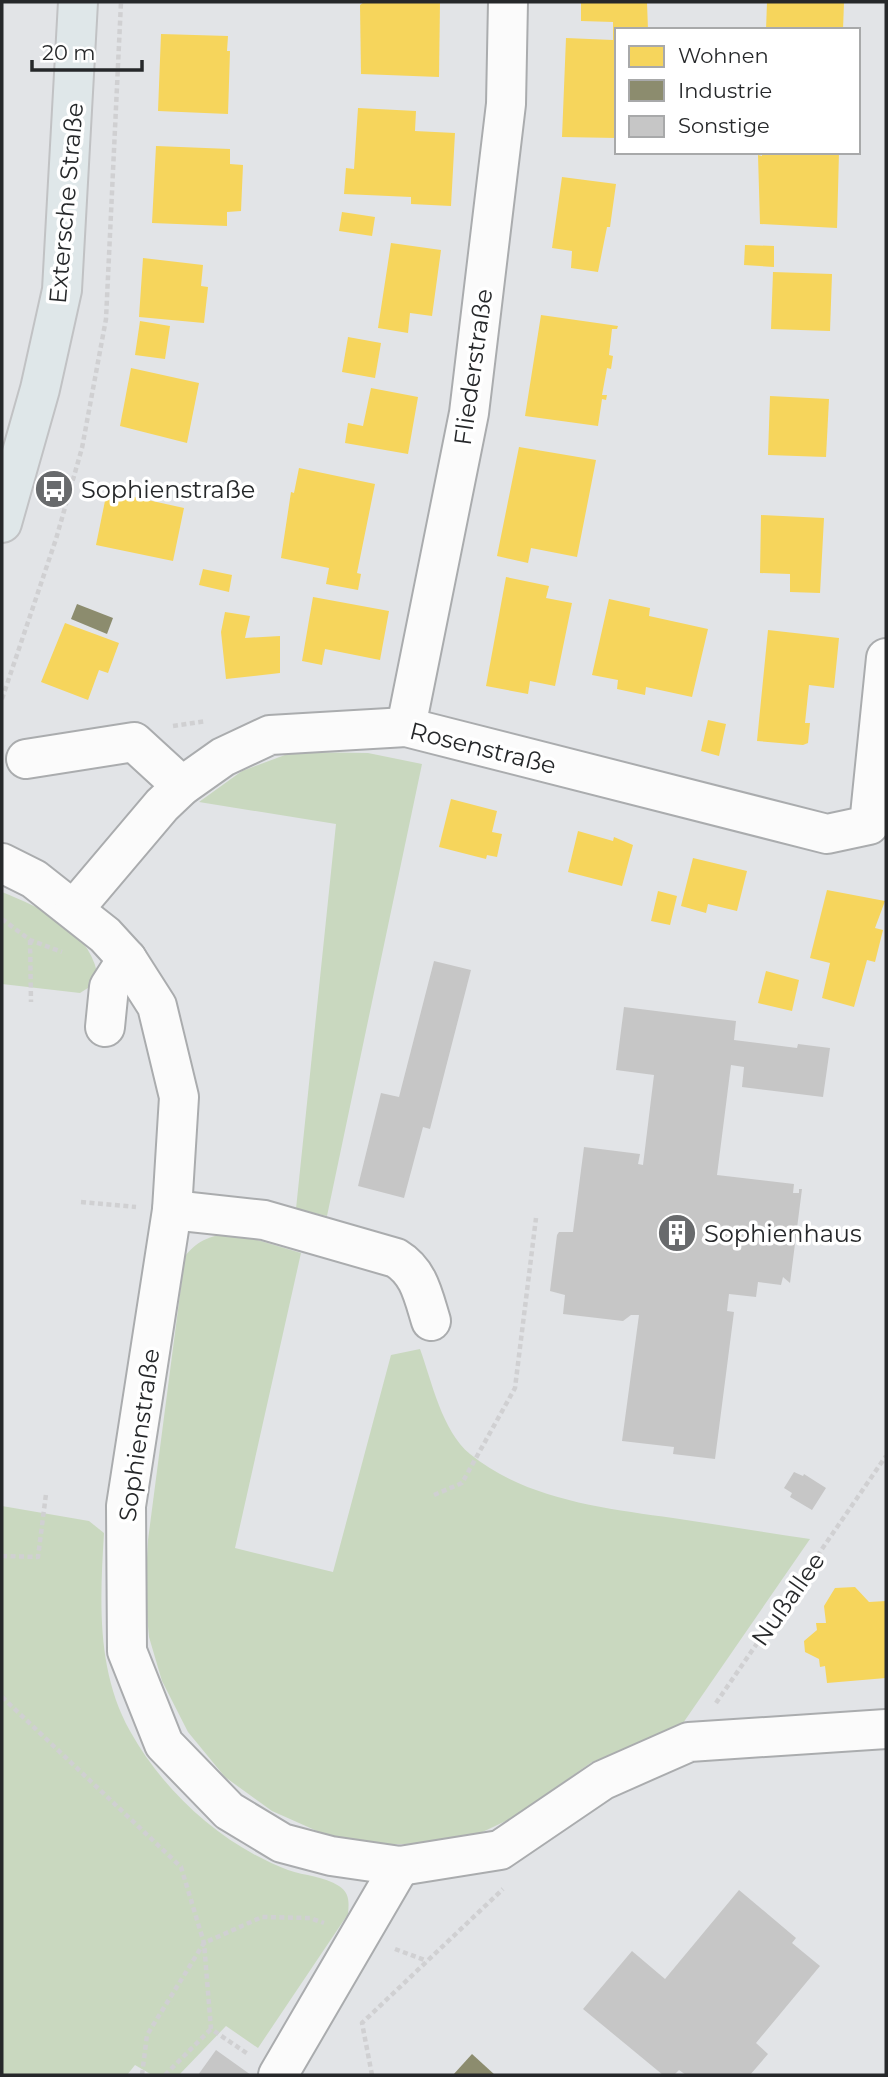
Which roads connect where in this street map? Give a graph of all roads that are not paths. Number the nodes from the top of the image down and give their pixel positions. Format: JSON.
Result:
{"nodes":[{"id":1,"x":78,"y":2,"type":"edge"},
{"id":2,"x":508,"y":2,"type":"edge"},
{"id":3,"x":2,"y":523,"type":"edge"},
{"id":4,"x":886,"y":658,"type":"edge"},
{"id":5,"x":406,"y":727,"type":"junction"},
{"id":6,"x":26,"y":759,"type":"dead end"},
{"id":7,"x":182,"y":786,"type":"junction"},
{"id":8,"x":2,"y":863,"type":"edge"},
{"id":9,"x":74,"y":909,"type":"junction"},
{"id":10,"x":127,"y":959,"type":"junction"},
{"id":11,"x":105,"y":1027,"type":"dead end"},
{"id":12,"x":172,"y":1210,"type":"junction"},
{"id":13,"x":431,"y":1321,"type":"dead end"},
{"id":14,"x":886,"y":1729,"type":"edge"},
{"id":15,"x":400,"y":1866,"type":"junction"},
{"id":16,"x":278,"y":2075,"type":"edge"}],
"edges":[{"from":1,"to":3,"type":"main road","name":"Extersche Straße"},
{"from":2,"to":5,"type":"street","name":"Fliederstraße"},
{"from":4,"to":5,"type":"street","name":"Rosenstraße"},
{"from":5,"to":7,"type":"street","name":"Rosenstraße"},
{"from":6,"to":7,"type":"street"},
{"from":7,"to":9,"type":"street","name":"Rosenstraße"},
{"from":8,"to":9,"type":"street","name":"Sophienstraße"},
{"from":9,"to":10,"type":"street","name":"Sophienstraße"},
{"from":10,"to":11,"type":"street"},
{"from":10,"to":12,"type":"street","name":"Sophienstraße"},
{"from":12,"to":13,"type":"street"},
{"from":12,"to":15,"type":"street","name":"Sophienstraße"},
{"from":14,"to":15,"type":"street","name":"Sophienstraße"},
{"from":15,"to":16,"type":"street"}]}
